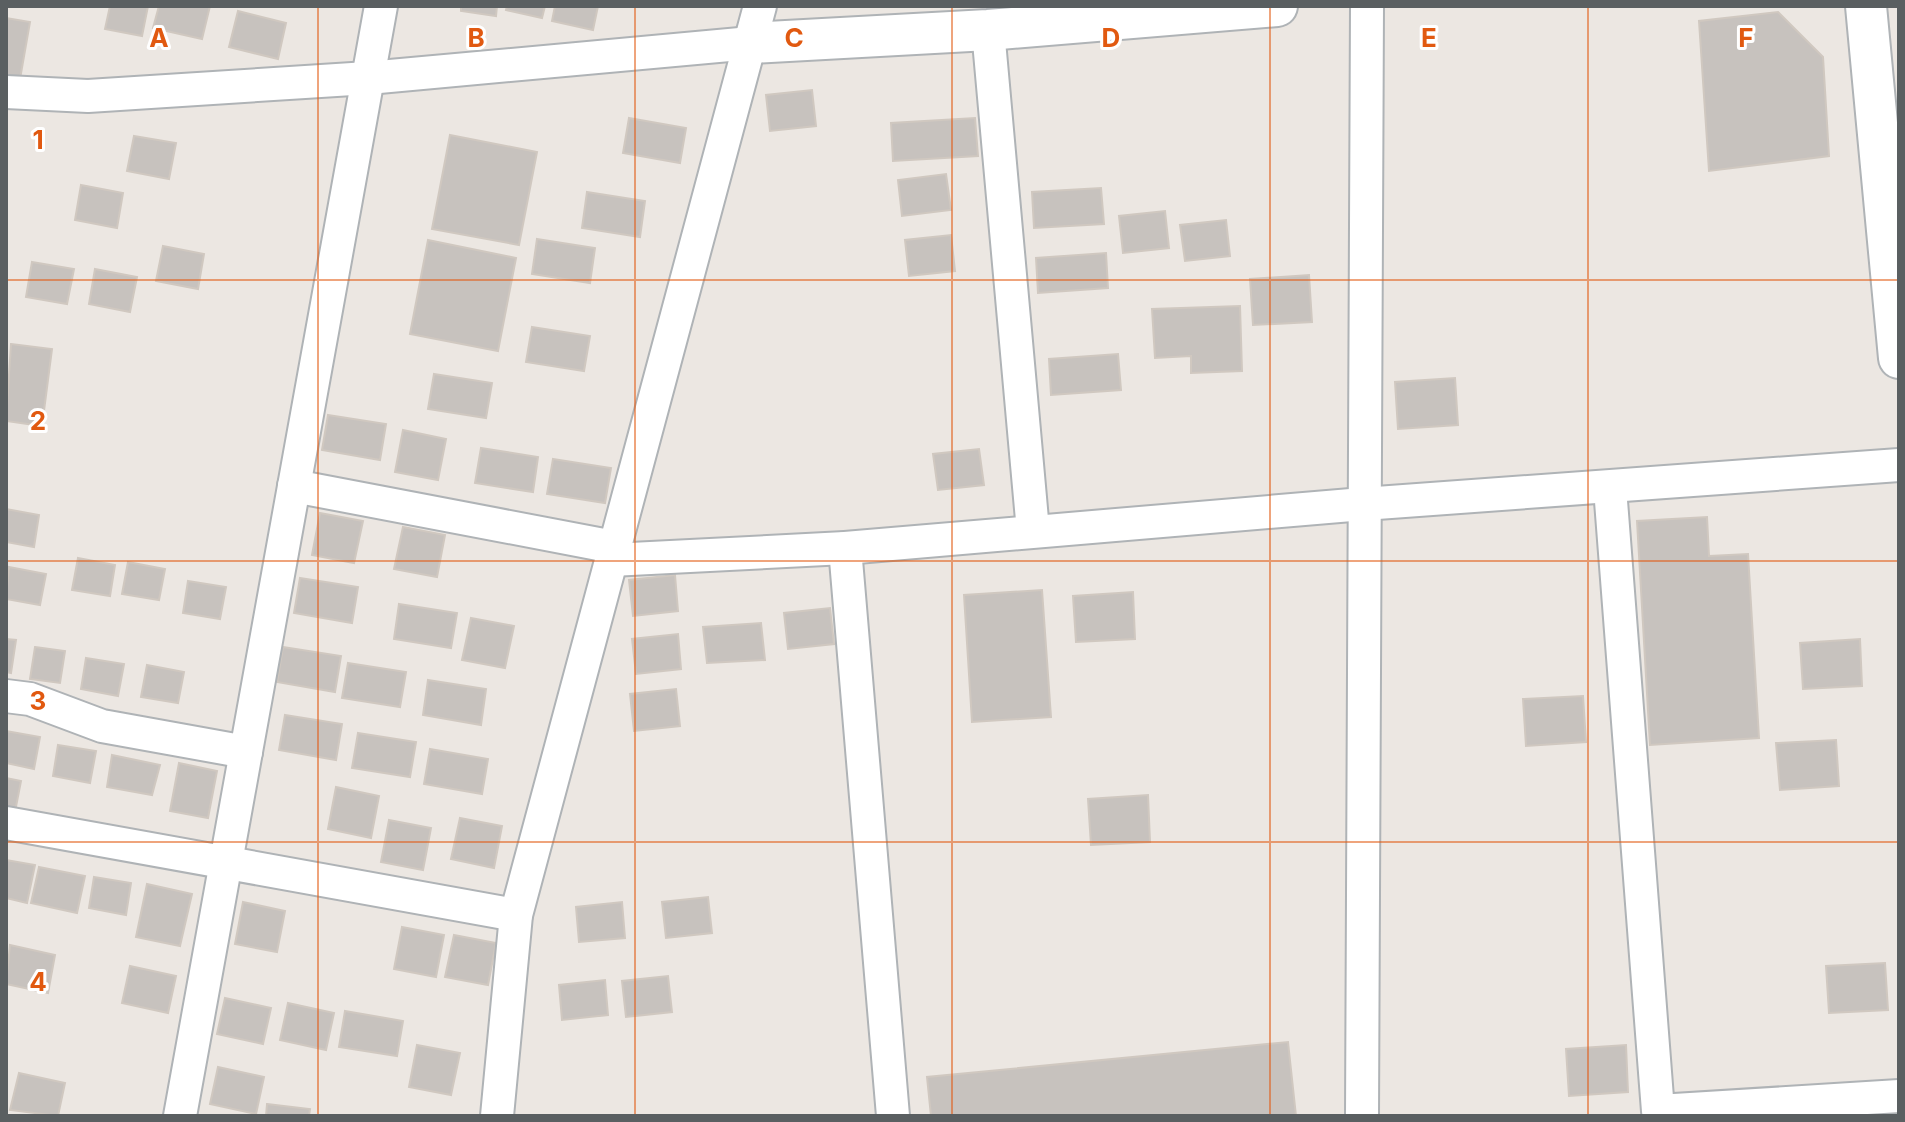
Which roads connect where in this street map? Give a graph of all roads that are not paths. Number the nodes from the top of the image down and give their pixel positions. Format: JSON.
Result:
{"nodes":[{"id":1,"x":381,"y":6,"type":"edge"},
{"id":2,"x":1277,"y":6,"type":"edge"},
{"id":3,"x":1367,"y":6,"type":"edge"},
{"id":4,"x":1866,"y":6,"type":"edge"},
{"id":5,"x":756,"y":25,"type":"edge"},
{"id":6,"x":988,"y":30,"type":"junction"},
{"id":7,"x":368,"y":78,"type":"junction"},
{"id":8,"x":6,"y":92,"type":"edge"},
{"id":9,"x":1899,"y":358,"type":"edge"},
{"id":10,"x":1899,"y":465,"type":"edge"},
{"id":11,"x":294,"y":486,"type":"junction"},
{"id":12,"x":1610,"y":488,"type":"junction"},
{"id":13,"x":1363,"y":504,"type":"junction"},
{"id":14,"x":1033,"y":531,"type":"junction"},
{"id":15,"x":845,"y":548,"type":"junction"},
{"id":16,"x":612,"y":554,"type":"junction"},
{"id":17,"x":6,"y":696,"type":"edge"},
{"id":18,"x":246,"y":752,"type":"junction"},
{"id":19,"x":6,"y":823,"type":"edge"},
{"id":20,"x":226,"y":863,"type":"junction"},
{"id":21,"x":516,"y":915,"type":"junction"},
{"id":22,"x":1899,"y":1096,"type":"edge"},
{"id":23,"x":180,"y":1116,"type":"edge"},
{"id":24,"x":497,"y":1116,"type":"edge"},
{"id":25,"x":893,"y":1116,"type":"edge"},
{"id":26,"x":1362,"y":1116,"type":"edge"}],
"edges":[{"from":1,"to":7,"type":"street"},
{"from":2,"to":6,"type":"street"},
{"from":3,"to":13,"type":"street"},
{"from":4,"to":9,"type":"street"},
{"from":5,"to":6,"type":"street"},
{"from":5,"to":7,"type":"street"},
{"from":5,"to":16,"type":"street"},
{"from":6,"to":14,"type":"street"},
{"from":7,"to":8,"type":"street"},
{"from":7,"to":11,"type":"street"},
{"from":10,"to":12,"type":"street"},
{"from":11,"to":16,"type":"street"},
{"from":11,"to":18,"type":"street"},
{"from":12,"to":13,"type":"street"},
{"from":12,"to":22,"type":"street"},
{"from":13,"to":14,"type":"street"},
{"from":13,"to":26,"type":"street"},
{"from":14,"to":15,"type":"street"},
{"from":15,"to":16,"type":"street"},
{"from":15,"to":25,"type":"street"},
{"from":16,"to":21,"type":"street"},
{"from":17,"to":18,"type":"street"},
{"from":18,"to":20,"type":"street"},
{"from":19,"to":20,"type":"street"},
{"from":20,"to":21,"type":"street"},
{"from":20,"to":23,"type":"street"},
{"from":21,"to":24,"type":"street"}]}
